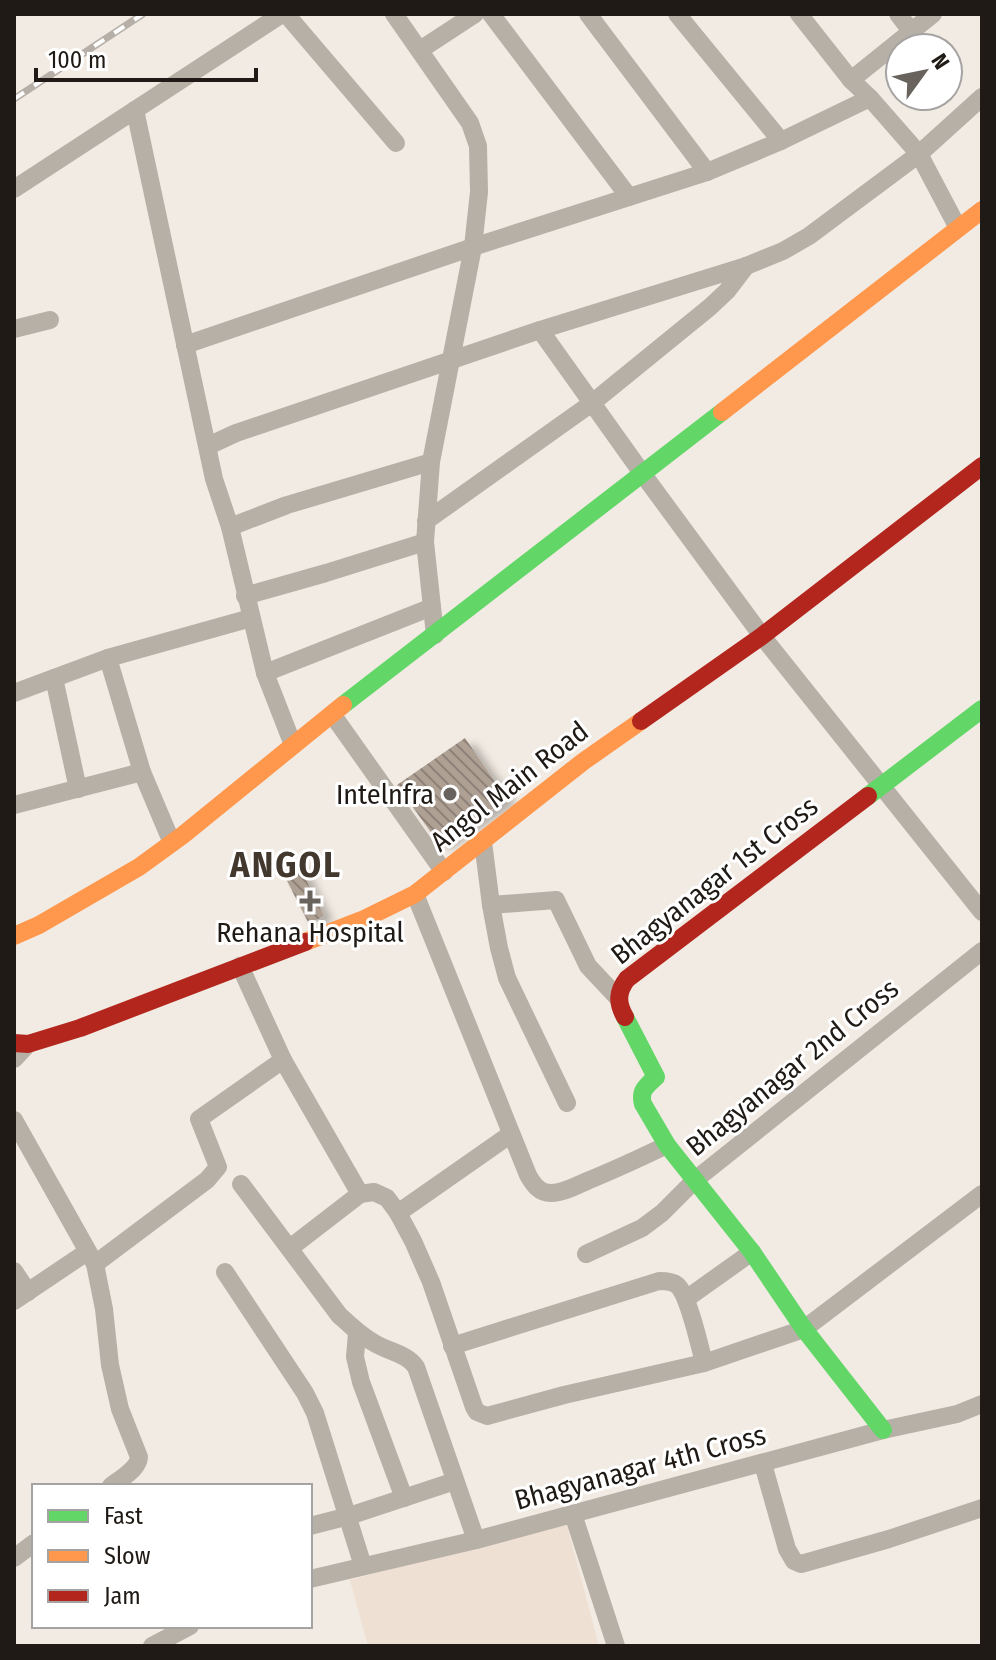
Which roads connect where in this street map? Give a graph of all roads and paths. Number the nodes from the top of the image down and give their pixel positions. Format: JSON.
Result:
{"nodes":[{"id":1,"x":284,"y":14,"type":"edge"},
{"id":2,"x":394,"y":14,"type":"edge"},
{"id":3,"x":475,"y":14,"type":"edge"},
{"id":4,"x":491,"y":14,"type":"edge"},
{"id":5,"x":588,"y":14,"type":"edge"},
{"id":6,"x":677,"y":14,"type":"edge"},
{"id":7,"x":799,"y":14,"type":"edge"},
{"id":8,"x":898,"y":14,"type":"edge"},
{"id":9,"x":933,"y":14,"type":"edge"},
{"id":10,"x":911,"y":31,"type":"junction"},
{"id":11,"x":420,"y":50,"type":"junction"},
{"id":12,"x":851,"y":80,"type":"junction"},
{"id":13,"x":982,"y":97,"type":"edge"},
{"id":14,"x":870,"y":98,"type":"junction"},
{"id":15,"x":135,"y":110,"type":"junction"},
{"id":16,"x":781,"y":141,"type":"junction"},
{"id":17,"x":396,"y":143,"type":"dead end"},
{"id":18,"x":919,"y":154,"type":"junction"},
{"id":19,"x":707,"y":172,"type":"junction"},
{"id":20,"x":14,"y":189,"type":"edge"},
{"id":21,"x":629,"y":197,"type":"junction"},
{"id":22,"x":982,"y":210,"type":"edge"},
{"id":23,"x":958,"y":228,"type":"junction"},
{"id":24,"x":473,"y":247,"type":"junction"},
{"id":25,"x":746,"y":266,"type":"junction"},
{"id":26,"x":50,"y":320,"type":"dead end"},
{"id":27,"x":14,"y":329,"type":"edge"},
{"id":28,"x":540,"y":330,"type":"junction"},
{"id":29,"x":185,"y":345,"type":"junction"},
{"id":30,"x":450,"y":361,"type":"junction"},
{"id":31,"x":592,"y":403,"type":"junction"},
{"id":32,"x":208,"y":446,"type":"junction"},
{"id":33,"x":431,"y":462,"type":"junction"},
{"id":34,"x":982,"y":466,"type":"edge"},
{"id":35,"x":642,"y":473,"type":"junction"},
{"id":36,"x":426,"y":521,"type":"junction"},
{"id":37,"x":230,"y":527,"type":"junction"},
{"id":38,"x":425,"y":542,"type":"junction"},
{"id":39,"x":245,"y":596,"type":"junction"},
{"id":40,"x":432,"y":607,"type":"junction"},
{"id":41,"x":251,"y":618,"type":"junction"},
{"id":42,"x":435,"y":635,"type":"junction"},
{"id":43,"x":762,"y":636,"type":"junction"},
{"id":44,"x":108,"y":658,"type":"junction"},
{"id":45,"x":265,"y":673,"type":"junction"},
{"id":46,"x":54,"y":678,"type":"junction"},
{"id":47,"x":14,"y":693,"type":"edge"},
{"id":48,"x":982,"y":709,"type":"edge"},
{"id":49,"x":332,"y":714,"type":"junction"},
{"id":50,"x":293,"y":745,"type":"junction"},
{"id":51,"x":142,"y":772,"type":"junction"},
{"id":52,"x":882,"y":786,"type":"junction"},
{"id":53,"x":78,"y":789,"type":"junction"},
{"id":54,"x":14,"y":805,"type":"edge"},
{"id":55,"x":483,"y":842,"type":"junction"},
{"id":56,"x":172,"y":843,"type":"junction"},
{"id":57,"x":444,"y":872,"type":"junction"},
{"id":58,"x":415,"y":894,"type":"junction"},
{"id":59,"x":491,"y":905,"type":"junction"},
{"id":60,"x":982,"y":912,"type":"edge"},
{"id":61,"x":14,"y":936,"type":"edge"},
{"id":62,"x":982,"y":951,"type":"edge"},
{"id":63,"x":240,"y":966,"type":"junction"},
{"id":64,"x":618,"y":998,"type":"junction"},
{"id":65,"x":21,"y":1044,"type":"edge"},
{"id":66,"x":14,"y":1059,"type":"edge"},
{"id":67,"x":283,"y":1060,"type":"junction"},
{"id":68,"x":567,"y":1103,"type":"dead end"},
{"id":69,"x":14,"y":1120,"type":"edge"},
{"id":70,"x":511,"y":1134,"type":"junction"},
{"id":71,"x":667,"y":1145,"type":"junction"},
{"id":72,"x":695,"y":1180,"type":"junction"},
{"id":73,"x":241,"y":1184,"type":"dead end"},
{"id":74,"x":360,"y":1194,"type":"junction"},
{"id":75,"x":982,"y":1194,"type":"edge"},
{"id":76,"x":398,"y":1213,"type":"junction"},
{"id":77,"x":290,"y":1248,"type":"junction"},
{"id":78,"x":752,"y":1252,"type":"junction"},
{"id":79,"x":586,"y":1254,"type":"dead end"},
{"id":80,"x":91,"y":1258,"type":"junction"},
{"id":81,"x":14,"y":1271,"type":"edge"},
{"id":82,"x":225,"y":1272,"type":"dead end"},
{"id":83,"x":21,"y":1297,"type":"edge"},
{"id":84,"x":686,"y":1299,"type":"junction"},
{"id":85,"x":804,"y":1329,"type":"junction"},
{"id":86,"x":357,"y":1333,"type":"junction"},
{"id":87,"x":452,"y":1346,"type":"junction"},
{"id":88,"x":704,"y":1363,"type":"junction"},
{"id":89,"x":982,"y":1404,"type":"edge"},
{"id":90,"x":883,"y":1430,"type":"junction"},
{"id":91,"x":763,"y":1464,"type":"junction"},
{"id":92,"x":455,"y":1481,"type":"junction"},
{"id":93,"x":114,"y":1484,"type":"edge"},
{"id":94,"x":404,"y":1498,"type":"junction"},
{"id":95,"x":982,"y":1508,"type":"edge"},
{"id":96,"x":573,"y":1514,"type":"junction"},
{"id":97,"x":349,"y":1516,"type":"junction"},
{"id":98,"x":312,"y":1525,"type":"edge"},
{"id":99,"x":476,"y":1540,"type":"junction"},
{"id":100,"x":32,"y":1544,"type":"edge"},
{"id":101,"x":14,"y":1558,"type":"edge"},
{"id":102,"x":363,"y":1566,"type":"junction"},
{"id":103,"x":312,"y":1579,"type":"edge"},
{"id":104,"x":186,"y":1628,"type":"edge"},
{"id":105,"x":152,"y":1646,"type":"edge"},
{"id":106,"x":616,"y":1646,"type":"edge"}],
"edges":[{"from":1,"to":15,"type":"street"},
{"from":1,"to":17,"type":"street"},
{"from":2,"to":11,"type":"street"},
{"from":3,"to":11,"type":"street"},
{"from":4,"to":21,"type":"street"},
{"from":5,"to":19,"type":"street"},
{"from":6,"to":16,"type":"street"},
{"from":7,"to":12,"type":"street"},
{"from":8,"to":10,"type":"street"},
{"from":9,"to":10,"type":"street"},
{"from":10,"to":12,"type":"street"},
{"from":11,"to":24,"type":"street"},
{"from":12,"to":14,"type":"street"},
{"from":13,"to":18,"type":"street"},
{"from":14,"to":16,"type":"street"},
{"from":14,"to":18,"type":"street"},
{"from":15,"to":20,"type":"street"},
{"from":15,"to":29,"type":"street"},
{"from":16,"to":19,"type":"street"},
{"from":18,"to":23,"type":"street"},
{"from":18,"to":25,"type":"street"},
{"from":19,"to":21,"type":"street"},
{"from":21,"to":24,"type":"street"},
{"from":22,"to":23,"type":"street"},
{"from":23,"to":35,"type":"street"},
{"from":24,"to":29,"type":"street"},
{"from":24,"to":30,"type":"street"},
{"from":25,"to":28,"type":"street"},
{"from":25,"to":31,"type":"street"},
{"from":26,"to":27,"type":"street"},
{"from":28,"to":30,"type":"street"},
{"from":28,"to":31,"type":"street"},
{"from":29,"to":32,"type":"street"},
{"from":30,"to":32,"type":"street"},
{"from":30,"to":33,"type":"street"},
{"from":31,"to":35,"type":"street"},
{"from":31,"to":36,"type":"street"},
{"from":32,"to":37,"type":"street"},
{"from":33,"to":36,"type":"street"},
{"from":33,"to":37,"type":"street"},
{"from":34,"to":43,"type":"street","name":"Angol Main Road"},
{"from":35,"to":42,"type":"street"},
{"from":35,"to":43,"type":"street"},
{"from":36,"to":38,"type":"street"},
{"from":37,"to":39,"type":"street"},
{"from":38,"to":39,"type":"street"},
{"from":38,"to":40,"type":"street"},
{"from":39,"to":41,"type":"street"},
{"from":40,"to":42,"type":"street"},
{"from":40,"to":45,"type":"street"},
{"from":41,"to":44,"type":"street"},
{"from":41,"to":45,"type":"street"},
{"from":42,"to":49,"type":"street"},
{"from":43,"to":52,"type":"street"},
{"from":43,"to":55,"type":"street","name":"Angol Main Road"},
{"from":44,"to":46,"type":"street"},
{"from":44,"to":51,"type":"street"},
{"from":45,"to":50,"type":"street"},
{"from":46,"to":47,"type":"street"},
{"from":46,"to":53,"type":"street"},
{"from":48,"to":52,"type":"street","name":"Bhagyanagar 1st Cross"},
{"from":49,"to":50,"type":"street"},
{"from":49,"to":57,"type":"street"},
{"from":50,"to":56,"type":"street"},
{"from":51,"to":53,"type":"street"},
{"from":51,"to":56,"type":"street"},
{"from":52,"to":60,"type":"street"},
{"from":52,"to":64,"type":"street","name":"Bhagyanagar 1st Cross"},
{"from":53,"to":54,"type":"street"},
{"from":55,"to":57,"type":"street","name":"Angol Main Road"},
{"from":55,"to":59,"type":"street"},
{"from":56,"to":61,"type":"street"},
{"from":57,"to":58,"type":"street","name":"Angol Main Road"},
{"from":58,"to":63,"type":"street","name":"Angol Main Road"},
{"from":58,"to":70,"type":"street"},
{"from":59,"to":64,"type":"street"},
{"from":59,"to":68,"type":"street"},
{"from":62,"to":72,"type":"street","name":"Bhagyanagar 2nd Cross"},
{"from":63,"to":65,"type":"street","name":"Angol Main Road"},
{"from":63,"to":67,"type":"street"},
{"from":64,"to":71,"type":"street","name":"Bhagyanagar 1st Cross"},
{"from":65,"to":66,"type":"street"},
{"from":67,"to":74,"type":"street"},
{"from":67,"to":80,"type":"street"},
{"from":69,"to":80,"type":"street"},
{"from":70,"to":71,"type":"street"},
{"from":70,"to":76,"type":"street"},
{"from":71,"to":72,"type":"street","name":"Bhagyanagar 1st Cross"},
{"from":72,"to":78,"type":"street","name":"Bhagyanagar 2nd Cross"},
{"from":72,"to":79,"type":"street"},
{"from":73,"to":77,"type":"street"},
{"from":74,"to":76,"type":"street"},
{"from":74,"to":77,"type":"street"},
{"from":75,"to":85,"type":"street"},
{"from":76,"to":87,"type":"street"},
{"from":77,"to":86,"type":"street"},
{"from":78,"to":84,"type":"street"},
{"from":78,"to":85,"type":"street","name":"Bhagyanagar 2nd Cross"},
{"from":80,"to":83,"type":"street"},
{"from":80,"to":93,"type":"street"},
{"from":81,"to":83,"type":"street"},
{"from":82,"to":97,"type":"street"},
{"from":84,"to":87,"type":"street"},
{"from":84,"to":88,"type":"street"},
{"from":85,"to":88,"type":"street"},
{"from":85,"to":90,"type":"street","name":"Bhagyanagar 2nd Cross"},
{"from":86,"to":92,"type":"street"},
{"from":86,"to":94,"type":"street"},
{"from":87,"to":88,"type":"street"},
{"from":89,"to":90,"type":"street","name":"Bhagyanagar 4th Cross"},
{"from":90,"to":91,"type":"street","name":"Bhagyanagar 4th Cross"},
{"from":91,"to":95,"type":"street"},
{"from":91,"to":96,"type":"street","name":"Bhagyanagar 4th Cross"},
{"from":92,"to":94,"type":"street"},
{"from":92,"to":99,"type":"street"},
{"from":94,"to":97,"type":"street"},
{"from":96,"to":99,"type":"street","name":"Bhagyanagar 4th Cross"},
{"from":96,"to":106,"type":"street"},
{"from":97,"to":98,"type":"street"},
{"from":97,"to":102,"type":"street"},
{"from":99,"to":102,"type":"street","name":"Bhagyanagar 4th Cross"},
{"from":100,"to":101,"type":"street"},
{"from":102,"to":103,"type":"street","name":"Bhagyanagar 4th Cross"},
{"from":104,"to":105,"type":"street"}]}
